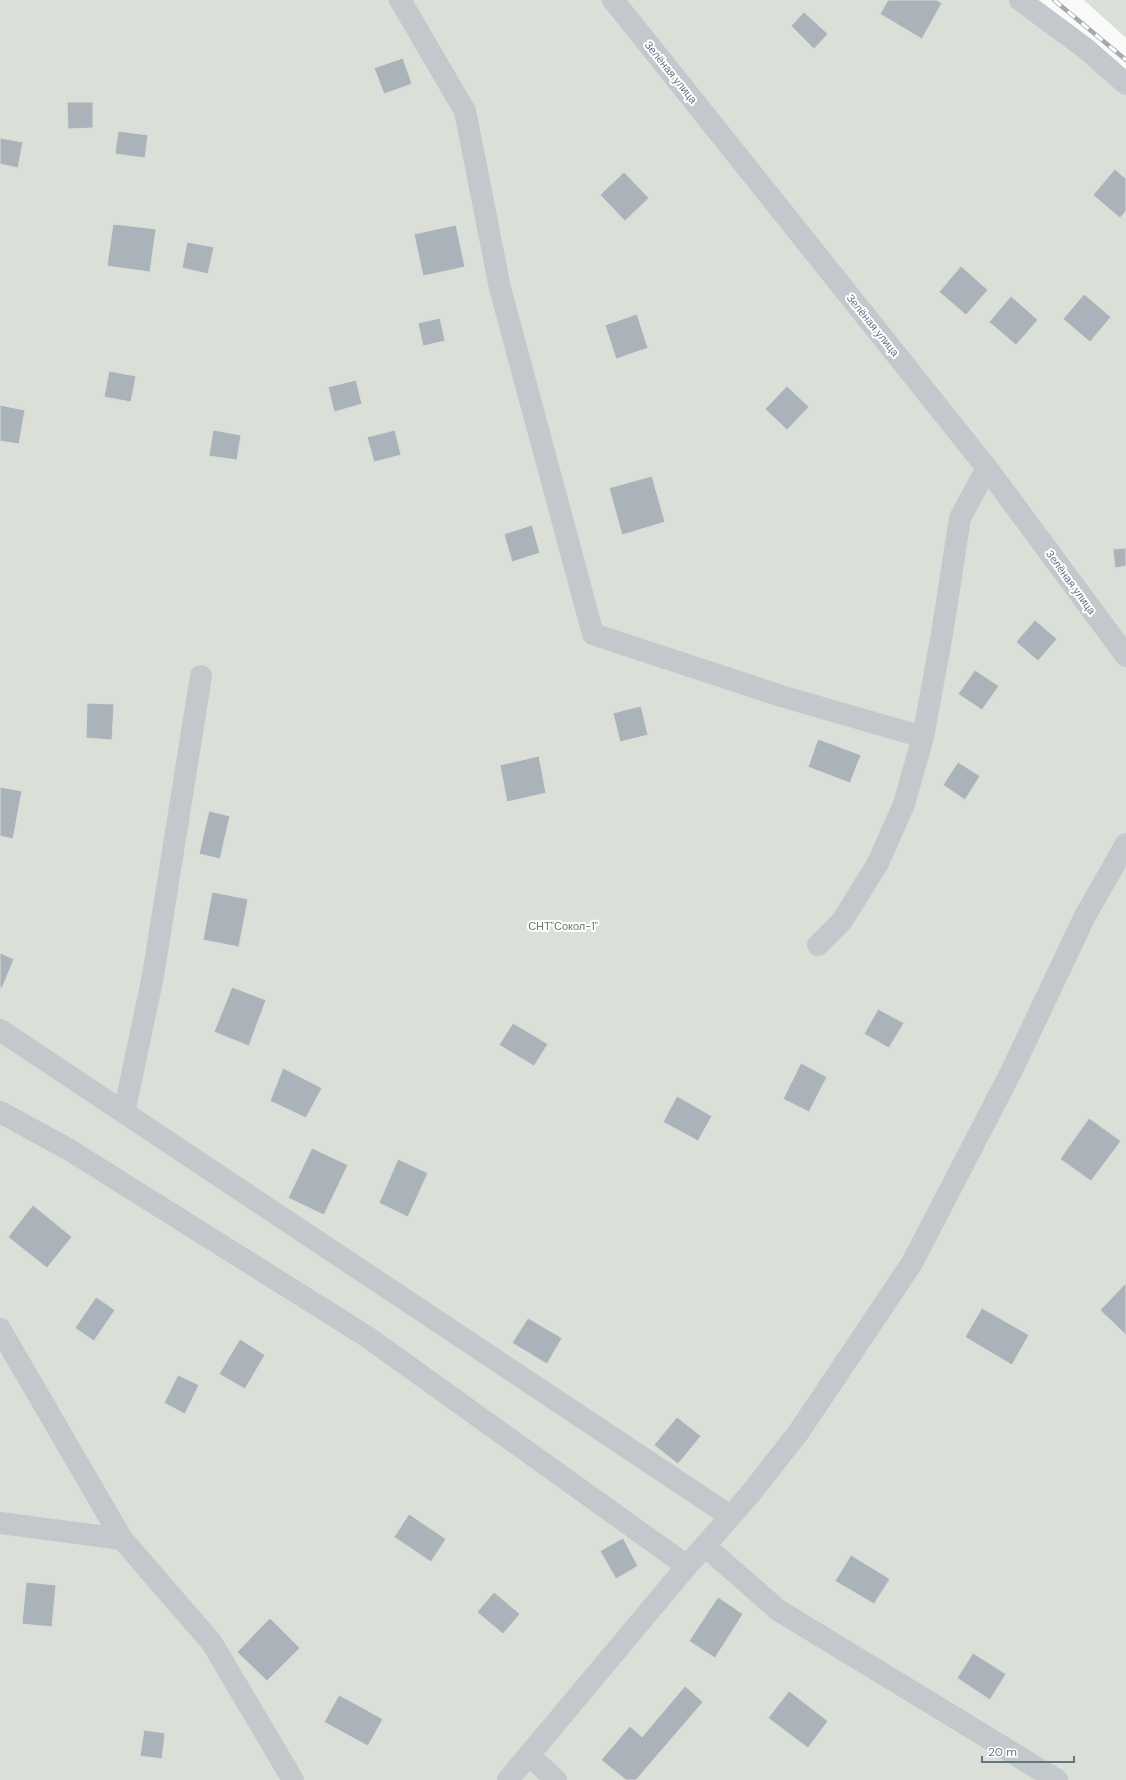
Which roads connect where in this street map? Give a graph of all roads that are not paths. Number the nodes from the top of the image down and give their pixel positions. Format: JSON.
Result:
{"nodes":[{"id":1,"x":400,"y":0,"type":"edge"},
{"id":2,"x":612,"y":0,"type":"edge"},
{"id":3,"x":1020,"y":0,"type":"edge"},
{"id":4,"x":1126,"y":84,"type":"edge"},
{"id":5,"x":987,"y":468,"type":"junction"},
{"id":6,"x":1126,"y":656,"type":"edge"},
{"id":7,"x":201,"y":676,"type":"dead end"},
{"id":8,"x":923,"y":738,"type":"junction"},
{"id":9,"x":1126,"y":844,"type":"edge"},
{"id":10,"x":818,"y":945,"type":"dead end"},
{"id":11,"x":0,"y":1030,"type":"edge"},
{"id":12,"x":0,"y":1112,"type":"edge"},
{"id":13,"x":124,"y":1113,"type":"junction"},
{"id":14,"x":0,"y":1329,"type":"edge"},
{"id":15,"x":730,"y":1516,"type":"junction"},
{"id":16,"x":0,"y":1523,"type":"edge"},
{"id":17,"x":122,"y":1539,"type":"junction"},
{"id":18,"x":705,"y":1546,"type":"junction"},
{"id":19,"x":687,"y":1566,"type":"junction"},
{"id":20,"x":529,"y":1755,"type":"junction"},
{"id":21,"x":293,"y":1780,"type":"edge"},
{"id":22,"x":508,"y":1780,"type":"edge"},
{"id":23,"x":556,"y":1780,"type":"edge"},
{"id":24,"x":1057,"y":1780,"type":"edge"}],
"edges":[{"from":1,"to":8,"type":"street"},
{"from":2,"to":5,"type":"street","name":"Зелёная улица"},
{"from":3,"to":4,"type":"street"},
{"from":5,"to":6,"type":"street","name":"Зелёная улица"},
{"from":5,"to":8,"type":"street"},
{"from":7,"to":13,"type":"street"},
{"from":8,"to":10,"type":"street"},
{"from":9,"to":15,"type":"street"},
{"from":11,"to":13,"type":"street"},
{"from":12,"to":19,"type":"street"},
{"from":13,"to":15,"type":"street"},
{"from":14,"to":17,"type":"street"},
{"from":15,"to":18,"type":"street"},
{"from":16,"to":17,"type":"street"},
{"from":17,"to":21,"type":"street"},
{"from":18,"to":19,"type":"street"},
{"from":18,"to":24,"type":"street"},
{"from":19,"to":20,"type":"street"},
{"from":20,"to":22,"type":"street"},
{"from":20,"to":23,"type":"street"}]}
